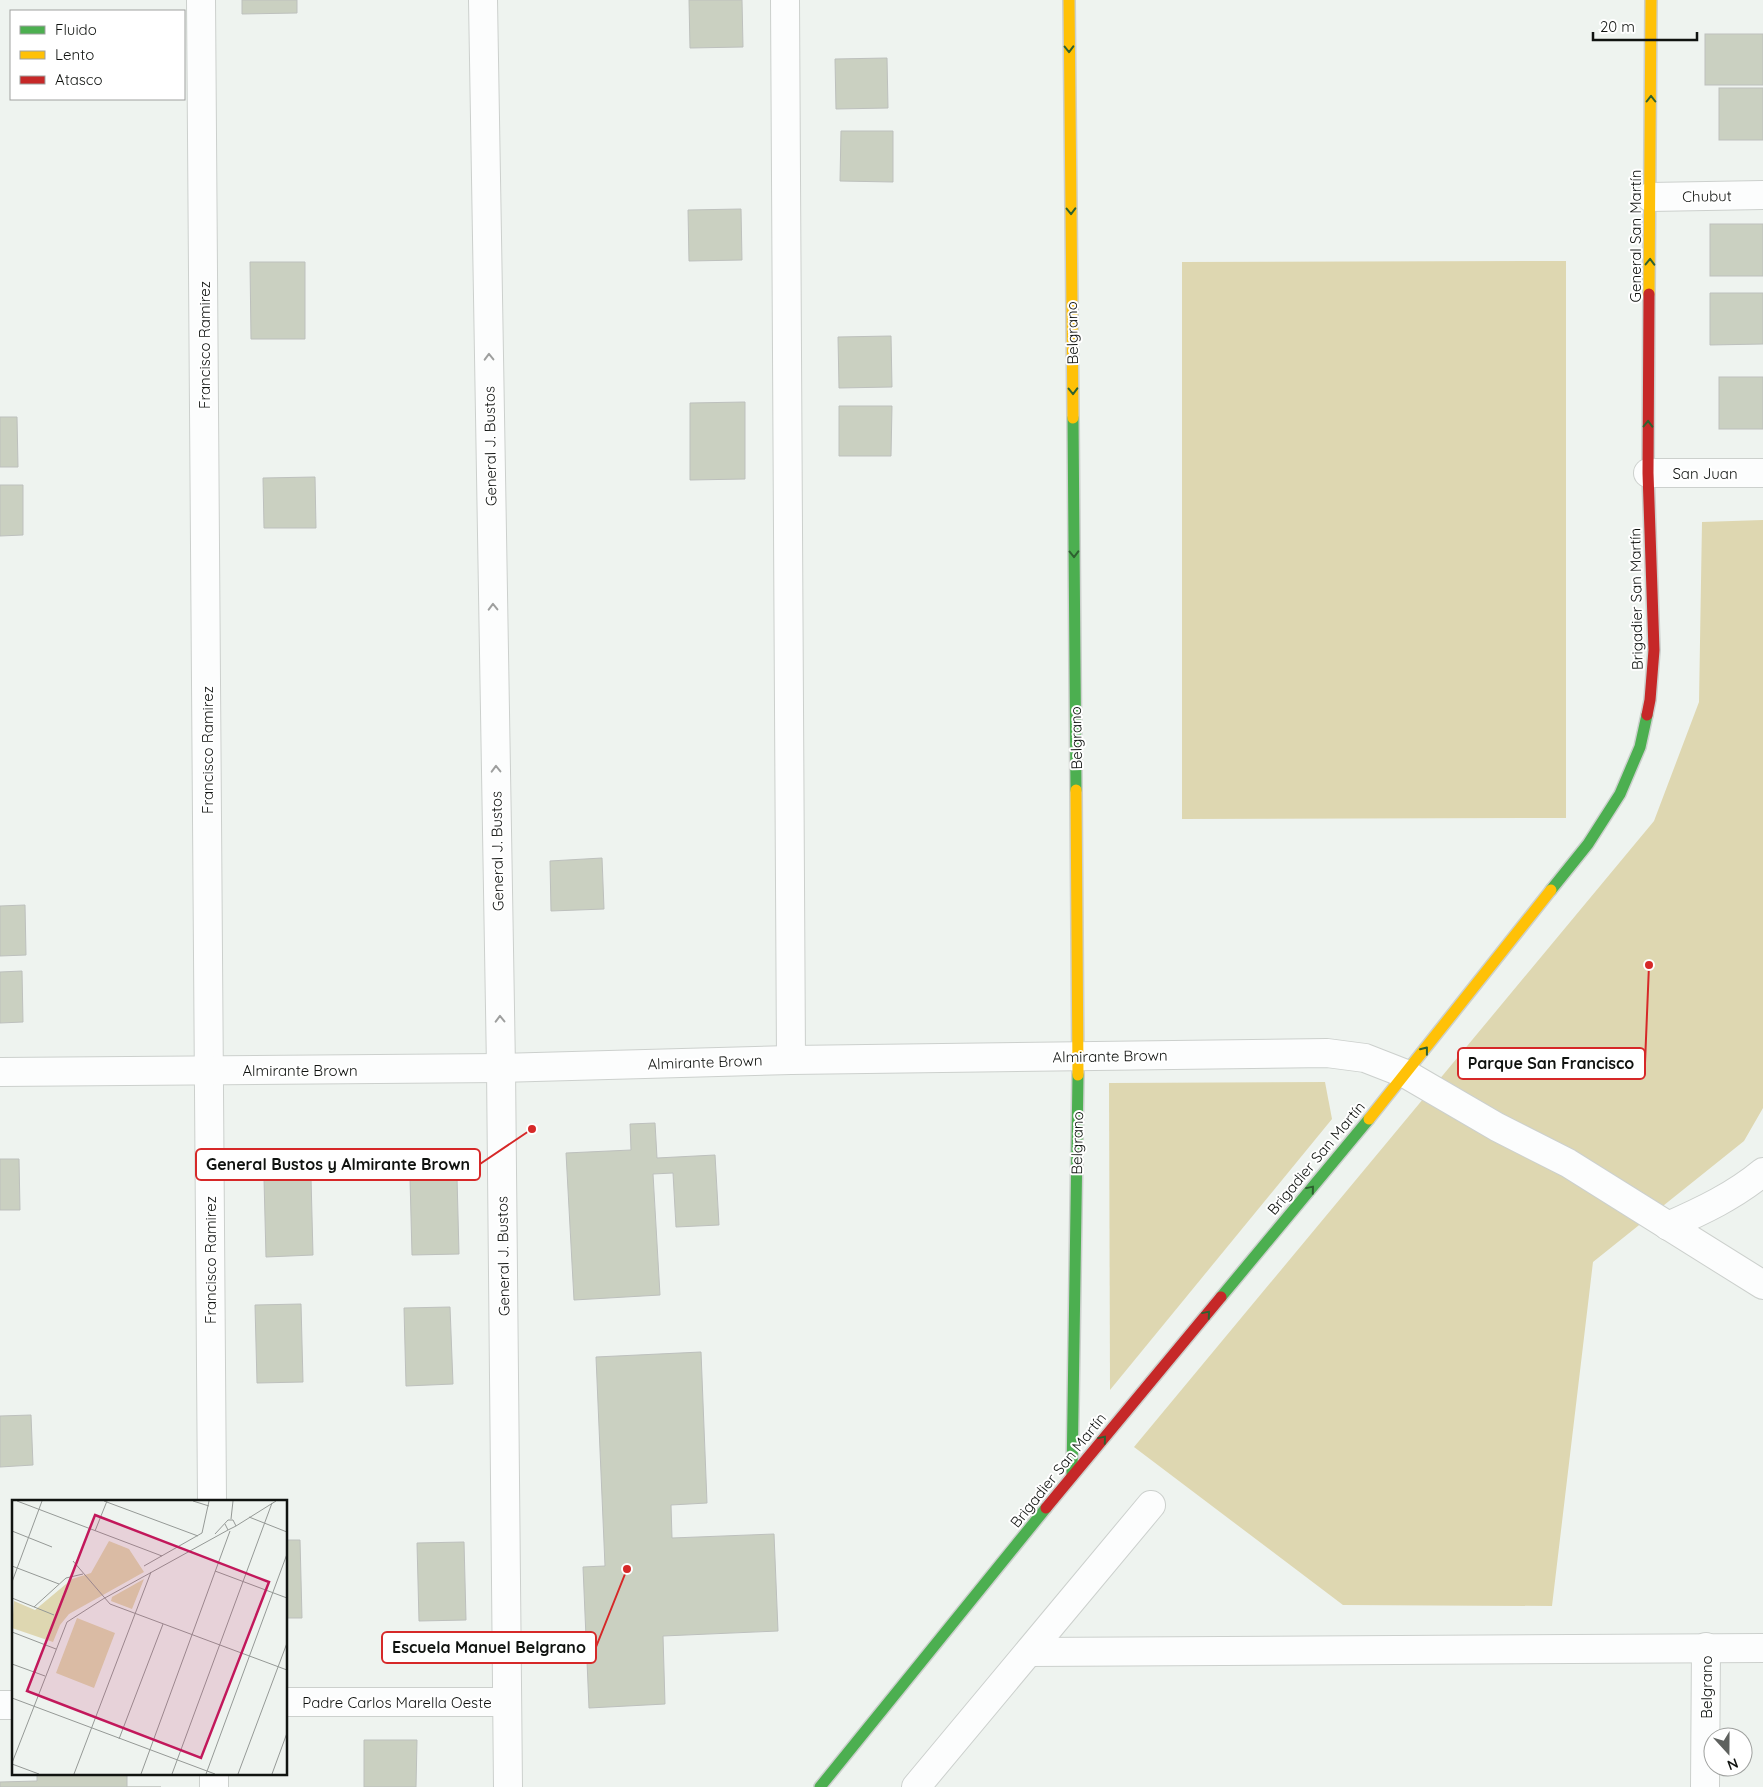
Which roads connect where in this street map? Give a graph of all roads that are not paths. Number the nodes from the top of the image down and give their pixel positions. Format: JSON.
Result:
{"nodes":[{"id":1,"x":201,"y":0,"type":"edge"},
{"id":2,"x":483,"y":0,"type":"edge"},
{"id":3,"x":785,"y":0,"type":"edge"},
{"id":4,"x":1069,"y":0,"type":"edge"},
{"id":5,"x":1651,"y":0,"type":"edge"},
{"id":6,"x":1763,"y":195,"type":"edge"},
{"id":7,"x":1650,"y":197,"type":"junction"},
{"id":8,"x":1648,"y":473,"type":"junction"},
{"id":9,"x":1763,"y":473,"type":"edge"},
{"id":10,"x":1078,"y":1056,"type":"junction"},
{"id":11,"x":791,"y":1060,"type":"junction"},
{"id":12,"x":501,"y":1068,"type":"junction"},
{"id":13,"x":209,"y":1070,"type":"junction"},
{"id":14,"x":0,"y":1072,"type":"edge"},
{"id":15,"x":1406,"y":1074,"type":"junction"},
{"id":16,"x":1763,"y":1172,"type":"edge"},
{"id":17,"x":1668,"y":1226,"type":"junction"},
{"id":18,"x":1763,"y":1285,"type":"edge"},
{"id":19,"x":1072,"y":1476,"type":"junction"},
{"id":20,"x":212,"y":1500,"type":"edge"},
{"id":21,"x":1151,"y":1505,"type":"dead end"},
{"id":22,"x":1706,"y":1648,"type":"junction"},
{"id":23,"x":1763,"y":1648,"type":"edge"},
{"id":24,"x":1028,"y":1652,"type":"junction"},
{"id":25,"x":288,"y":1702,"type":"edge"},
{"id":26,"x":507,"y":1702,"type":"junction"},
{"id":27,"x":214,"y":1774,"type":"edge"},
{"id":28,"x":214,"y":1787,"type":"edge"},
{"id":29,"x":508,"y":1787,"type":"edge"},
{"id":30,"x":820,"y":1787,"type":"edge"},
{"id":31,"x":916,"y":1787,"type":"edge"},
{"id":32,"x":1705,"y":1787,"type":"edge"}],
"edges":[{"from":1,"to":13,"type":"street","name":"Francisco Ramirez"},
{"from":12,"to":2,"type":"street","name":"General J. Bustos","one_way":true},
{"from":3,"to":11,"type":"street"},
{"from":4,"to":10,"type":"main road","name":"Belgrano","one_way":true},
{"from":7,"to":5,"type":"main road","name":"General San Martín","one_way":true},
{"from":6,"to":7,"type":"street","name":"Chubut"},
{"from":8,"to":7,"type":"main road","name":"General San Martín","one_way":true},
{"from":8,"to":9,"type":"street","name":"San Juan"},
{"from":15,"to":8,"type":"main road","name":"Brigadier San Martín","one_way":true},
{"from":10,"to":11,"type":"street","name":"Almirante Brown"},
{"from":10,"to":15,"type":"street","name":"Almirante Brown"},
{"from":10,"to":19,"type":"main road","name":"Belgrano"},
{"from":11,"to":12,"type":"street","name":"Almirante Brown"},
{"from":12,"to":13,"type":"street","name":"Almirante Brown"},
{"from":12,"to":26,"type":"street","name":"General J. Bustos"},
{"from":13,"to":14,"type":"street","name":"Almirante Brown"},
{"from":13,"to":20,"type":"street","name":"Francisco Ramirez"},
{"from":15,"to":17,"type":"street","name":"Almirante Brown"},
{"from":19,"to":15,"type":"main road","name":"Brigadier San Martín","one_way":true},
{"from":16,"to":17,"type":"street"},
{"from":17,"to":18,"type":"street","name":"Almirante Brown"},
{"from":19,"to":30,"type":"main road","name":"Brigadier San Martín"},
{"from":21,"to":24,"type":"street"},
{"from":22,"to":23,"type":"street"},
{"from":22,"to":24,"type":"street"},
{"from":22,"to":32,"type":"street","name":"Belgrano"},
{"from":24,"to":31,"type":"street"},
{"from":25,"to":26,"type":"street","name":"Padre Carlos Marella Oeste"},
{"from":26,"to":29,"type":"street","name":"General J. Bustos"},
{"from":27,"to":28,"type":"street"}]}
